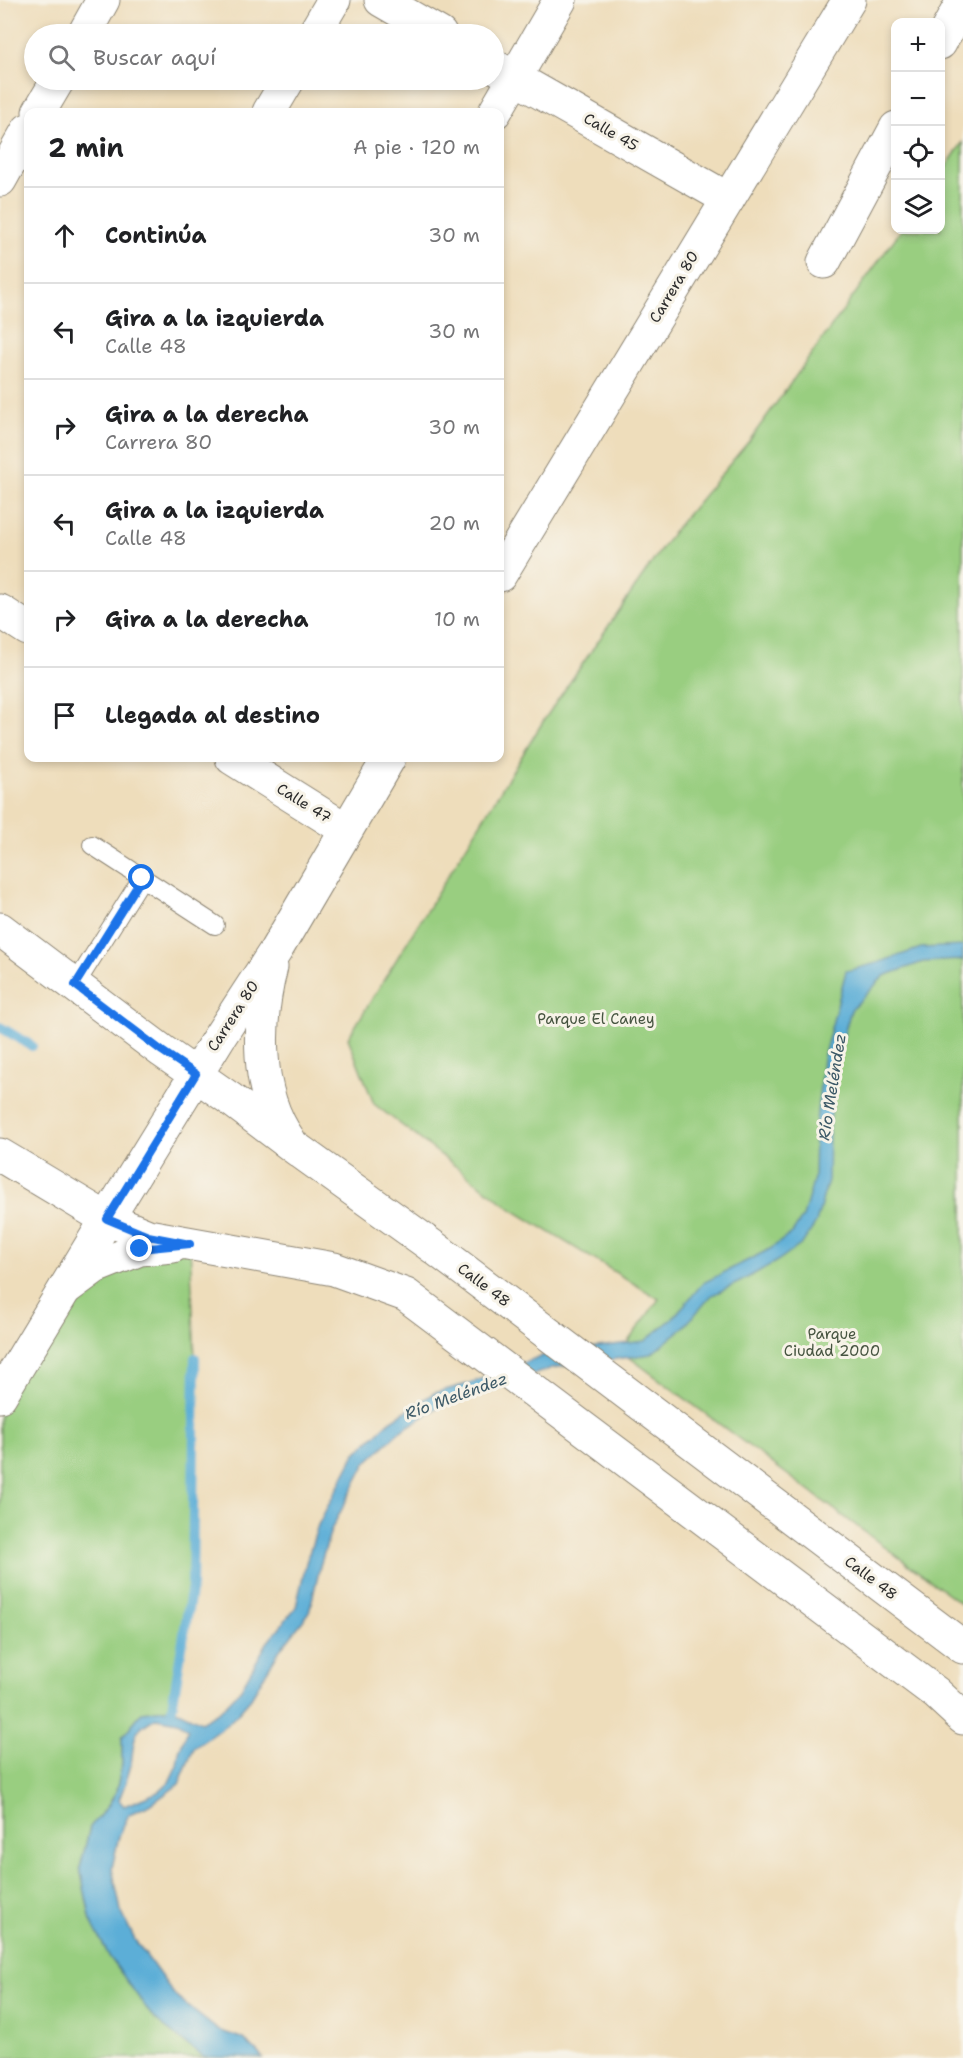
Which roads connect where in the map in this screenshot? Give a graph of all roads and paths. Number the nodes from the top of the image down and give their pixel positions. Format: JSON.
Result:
{"nodes":[{"id":1,"x":104,"y":0,"type":"edge"},
{"id":2,"x":334,"y":0,"type":"edge"},
{"id":3,"x":381,"y":0,"type":"edge"},
{"id":4,"x":560,"y":0,"type":"edge"},
{"id":5,"x":849,"y":0,"type":"edge"},
{"id":6,"x":963,"y":1,"type":"edge"},
{"id":7,"x":90,"y":24,"type":"edge"},
{"id":8,"x":320,"y":24,"type":"edge"},
{"id":9,"x":423,"y":24,"type":"edge"},
{"id":10,"x":945,"y":35,"type":"edge"},
{"id":11,"x":504,"y":72,"type":"edge"},
{"id":12,"x":52,"y":90,"type":"edge"},
{"id":13,"x":282,"y":90,"type":"edge"},
{"id":14,"x":500,"y":90,"type":"edge"},
{"id":15,"x":41,"y":108,"type":"edge"},
{"id":16,"x":270,"y":108,"type":"edge"},
{"id":17,"x":496,"y":108,"type":"edge"},
{"id":18,"x":24,"y":137,"type":"edge"},
{"id":19,"x":891,"y":137,"type":"edge"},
{"id":20,"x":0,"y":180,"type":"edge"},
{"id":21,"x":728,"y":199,"type":"junction"},
{"id":22,"x":824,"y":262,"type":"dead end"},
{"id":23,"x":504,"y":568,"type":"edge"},
{"id":24,"x":0,"y":611,"type":"edge"},
{"id":25,"x":24,"y":626,"type":"edge"},
{"id":26,"x":238,"y":762,"type":"edge"},
{"id":27,"x":387,"y":762,"type":"edge"},
{"id":28,"x":345,"y":829,"type":"junction"},
{"id":29,"x":92,"y":845,"type":"dead end"},
{"id":30,"x":142,"y":878,"type":"junction"},
{"id":31,"x":215,"y":925,"type":"dead end"},
{"id":32,"x":0,"y":928,"type":"edge"},
{"id":33,"x":276,"y":950,"type":"junction"},
{"id":34,"x":75,"y":985,"type":"junction"},
{"id":35,"x":196,"y":1074,"type":"junction"},
{"id":36,"x":294,"y":1147,"type":"junction"},
{"id":37,"x":0,"y":1155,"type":"edge"},
{"id":38,"x":107,"y":1219,"type":"junction"},
{"id":39,"x":190,"y":1244,"type":"junction"},
{"id":40,"x":65,"y":1289,"type":"junction"},
{"id":41,"x":0,"y":1396,"type":"edge"},
{"id":42,"x":963,"y":1647,"type":"edge"},
{"id":43,"x":963,"y":1718,"type":"edge"}],
"edges":[{"from":1,"to":7,"type":"main road"},
{"from":2,"to":8,"type":"main road"},
{"from":3,"to":9,"type":"main road"},
{"from":4,"to":11,"type":"main road"},
{"from":5,"to":21,"type":"main road","name":"Carrera 80"},
{"from":6,"to":10,"type":"main road"},
{"from":11,"to":21,"type":"main road","name":"Calle 45"},
{"from":12,"to":15,"type":"main road"},
{"from":13,"to":16,"type":"main road"},
{"from":14,"to":17,"type":"main road"},
{"from":18,"to":20,"type":"main road"},
{"from":19,"to":22,"type":"main road"},
{"from":21,"to":23,"type":"main road","name":"Carrera 80"},
{"from":24,"to":25,"type":"main road"},
{"from":26,"to":28,"type":"main road","name":"Calle 47"},
{"from":27,"to":28,"type":"main road","name":"Carrera 80"},
{"from":28,"to":33,"type":"main road","name":"Carrera 80"},
{"from":29,"to":30,"type":"lane"},
{"from":30,"to":31,"type":"lane"},
{"from":30,"to":34,"type":"lane"},
{"from":32,"to":34,"type":"main road","name":"Calle 48"},
{"from":33,"to":35,"type":"main road","name":"Carrera 80"},
{"from":33,"to":36,"type":"main road"},
{"from":34,"to":35,"type":"main road","name":"Calle 48"},
{"from":35,"to":36,"type":"main road","name":"Calle 48"},
{"from":35,"to":38,"type":"main road","name":"Carrera 80"},
{"from":36,"to":42,"type":"main road","name":"Calle 48"},
{"from":37,"to":38,"type":"main road"},
{"from":38,"to":39,"type":"main road"},
{"from":38,"to":40,"type":"main road","name":"Carrera 80"},
{"from":39,"to":40,"type":"main road"},
{"from":39,"to":43,"type":"main road"},
{"from":40,"to":41,"type":"main road","name":"Carrera 80"}]}
